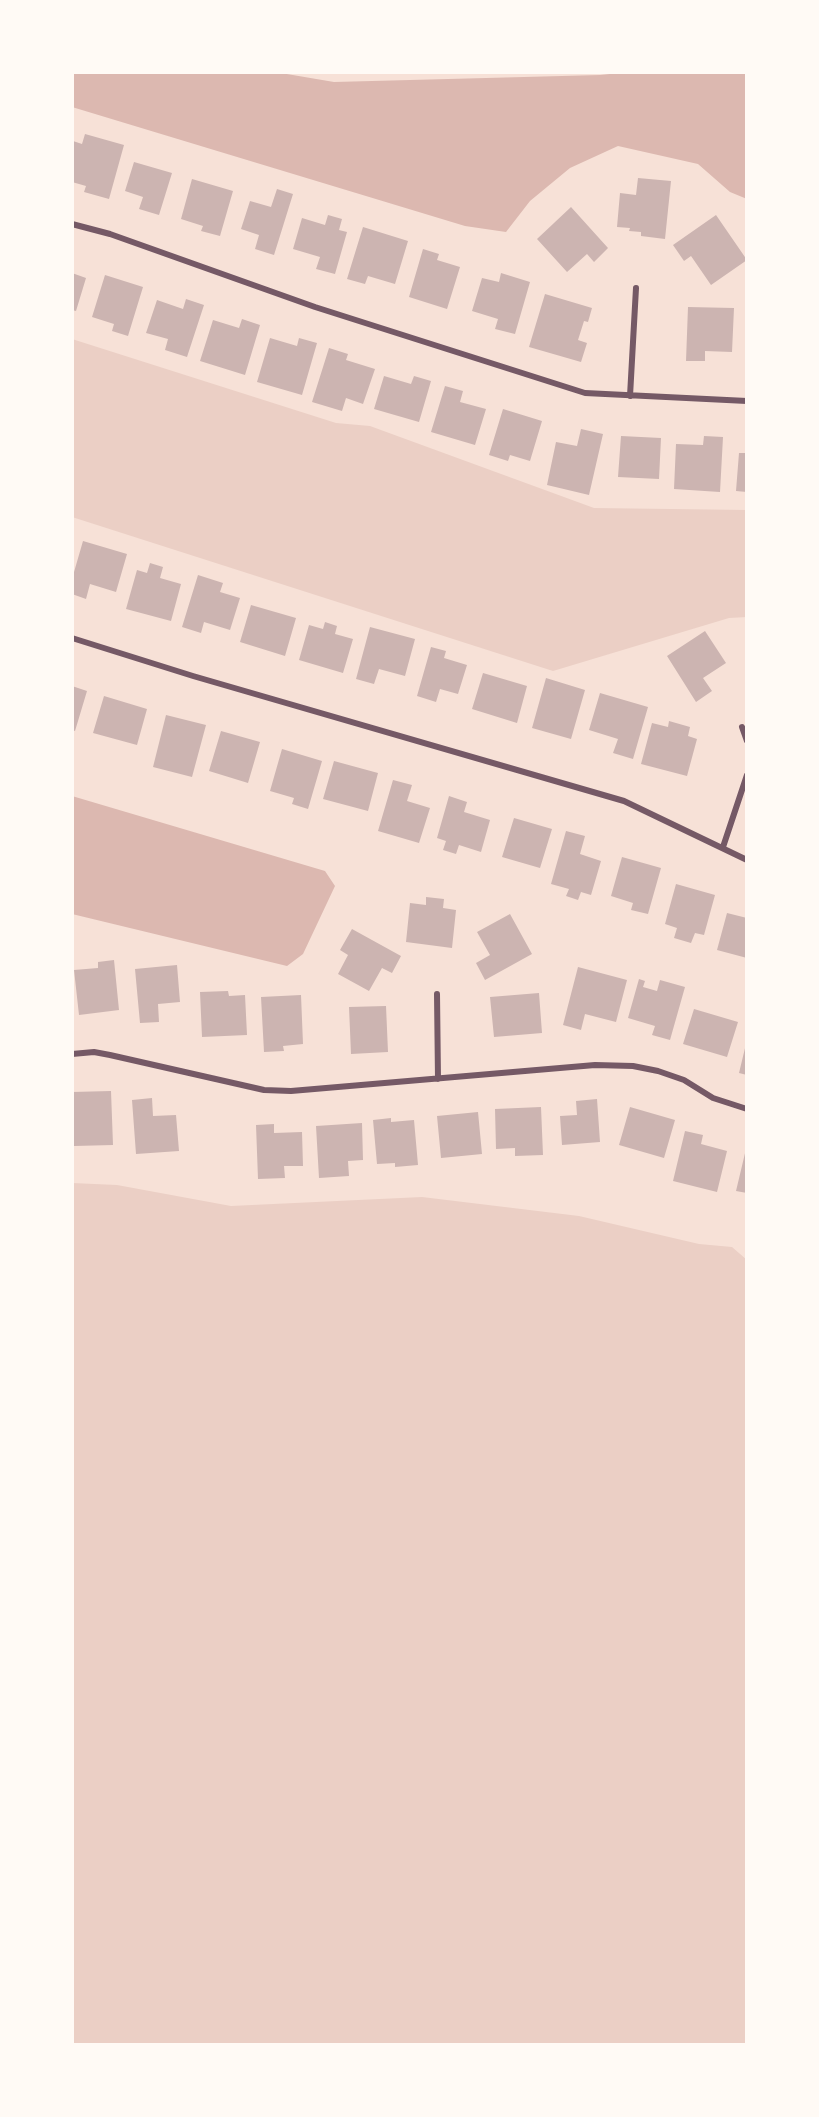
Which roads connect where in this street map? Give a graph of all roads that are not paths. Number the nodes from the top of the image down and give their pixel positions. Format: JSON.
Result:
{"nodes":[{"id":1,"x":72,"y":224,"type":"edge"},
{"id":2,"x":636,"y":288,"type":"dead end"},
{"id":3,"x":630,"y":396,"type":"junction"},
{"id":4,"x":747,"y":401,"type":"edge"},
{"id":5,"x":72,"y":638,"type":"edge"},
{"id":6,"x":742,"y":727,"type":"dead end"},
{"id":7,"x":747,"y":741,"type":"edge"},
{"id":8,"x":747,"y":775,"type":"edge"},
{"id":9,"x":723,"y":847,"type":"junction"},
{"id":10,"x":747,"y":860,"type":"edge"},
{"id":11,"x":437,"y":994,"type":"dead end"},
{"id":12,"x":72,"y":1054,"type":"edge"},
{"id":13,"x":438,"y":1079,"type":"junction"},
{"id":14,"x":747,"y":1109,"type":"edge"}],
"edges":[{"from":1,"to":3,"type":"street"},
{"from":2,"to":3,"type":"street"},
{"from":3,"to":4,"type":"street"},
{"from":5,"to":9,"type":"street"},
{"from":6,"to":7,"type":"street"},
{"from":8,"to":9,"type":"street"},
{"from":9,"to":10,"type":"street"},
{"from":11,"to":13,"type":"street"},
{"from":12,"to":13,"type":"street"},
{"from":13,"to":14,"type":"street"}]}
